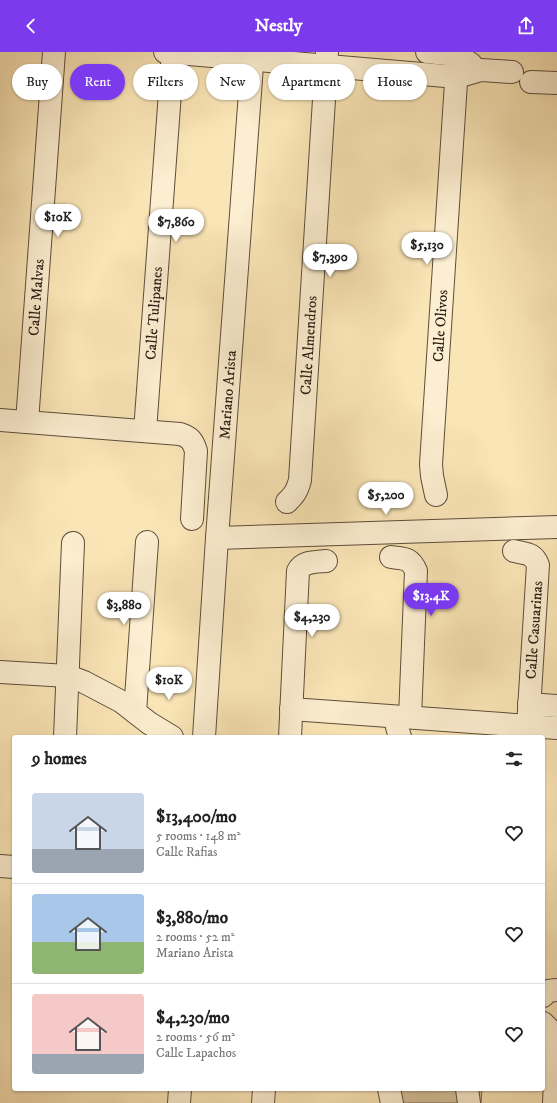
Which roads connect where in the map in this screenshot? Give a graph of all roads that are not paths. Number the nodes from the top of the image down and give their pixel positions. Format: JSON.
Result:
{"nodes":[{"id":1,"x":54,"y":52,"type":"edge"},
{"id":2,"x":166,"y":52,"type":"edge"},
{"id":3,"x":173,"y":52,"type":"edge"},
{"id":4,"x":427,"y":52,"type":"edge"},
{"id":5,"x":458,"y":54,"type":"edge"},
{"id":6,"x":252,"y":56,"type":"edge"},
{"id":7,"x":327,"y":59,"type":"edge"},
{"id":8,"x":481,"y":70,"type":"junction"},
{"id":9,"x":456,"y":77,"type":"junction"},
{"id":10,"x":557,"y":84,"type":"edge"},
{"id":11,"x":0,"y":420,"type":"edge"},
{"id":12,"x":27,"y":422,"type":"junction"},
{"id":13,"x":145,"y":431,"type":"junction"},
{"id":14,"x":434,"y":485,"type":"dead end"},
{"id":15,"x":291,"y":498,"type":"dead end"},
{"id":16,"x":192,"y":519,"type":"dead end"},
{"id":17,"x":557,"y":527,"type":"edge"},
{"id":18,"x":217,"y":538,"type":"junction"},
{"id":19,"x":147,"y":542,"type":"dead end"},
{"id":20,"x":73,"y":543,"type":"dead end"},
{"id":21,"x":514,"y":551,"type":"dead end"},
{"id":22,"x":391,"y":558,"type":"dead end"},
{"id":23,"x":326,"y":561,"type":"dead end"},
{"id":24,"x":0,"y":672,"type":"edge"},
{"id":25,"x":68,"y":676,"type":"junction"},
{"id":26,"x":529,"y":704,"type":"junction"},
{"id":27,"x":131,"y":706,"type":"junction"},
{"id":28,"x":557,"y":706,"type":"edge"},
{"id":29,"x":292,"y":709,"type":"junction"},
{"id":30,"x":402,"y":724,"type":"edge"},
{"id":31,"x":528,"y":726,"type":"junction"},
{"id":32,"x":439,"y":728,"type":"edge"},
{"id":33,"x":557,"y":728,"type":"edge"},
{"id":34,"x":65,"y":735,"type":"edge"},
{"id":35,"x":168,"y":735,"type":"edge"},
{"id":36,"x":197,"y":735,"type":"edge"},
{"id":37,"x":202,"y":735,"type":"edge"},
{"id":38,"x":290,"y":735,"type":"edge"},
{"id":39,"x":0,"y":866,"type":"edge"},
{"id":40,"x":12,"y":866,"type":"edge"},
{"id":41,"x":557,"y":990,"type":"edge"},
{"id":42,"x":545,"y":994,"type":"edge"},
{"id":43,"x":545,"y":1025,"type":"edge"},
{"id":44,"x":557,"y":1036,"type":"edge"},
{"id":45,"x":545,"y":1062,"type":"edge"},
{"id":46,"x":180,"y":1091,"type":"edge"},
{"id":47,"x":264,"y":1091,"type":"edge"},
{"id":48,"x":389,"y":1091,"type":"edge"},
{"id":49,"x":467,"y":1091,"type":"edge"},
{"id":50,"x":543,"y":1091,"type":"edge"},
{"id":51,"x":179,"y":1103,"type":"edge"},
{"id":52,"x":263,"y":1103,"type":"edge"},
{"id":53,"x":392,"y":1103,"type":"edge"},
{"id":54,"x":469,"y":1103,"type":"edge"},
{"id":55,"x":542,"y":1103,"type":"edge"},
{"id":56,"x":554,"y":1103,"type":"edge"}],
"edges":[{"from":1,"to":12,"type":"street","name":"Calle Malvas"},
{"from":2,"to":3,"type":"street"},
{"from":3,"to":6,"type":"street"},
{"from":3,"to":13,"type":"street","name":"Calle Tulipanes"},
{"from":4,"to":5,"type":"street"},
{"from":5,"to":8,"type":"street"},
{"from":5,"to":9,"type":"street","name":"Calle Olivos"},
{"from":6,"to":7,"type":"street"},
{"from":6,"to":18,"type":"street","name":"Mariano Arista"},
{"from":7,"to":9,"type":"street"},
{"from":7,"to":15,"type":"street","name":"Calle Almendros"},
{"from":8,"to":9,"type":"street"},
{"from":8,"to":10,"type":"street"},
{"from":9,"to":14,"type":"street","name":"Calle Olivos"},
{"from":11,"to":12,"type":"street"},
{"from":12,"to":13,"type":"street"},
{"from":13,"to":16,"type":"street"},
{"from":17,"to":18,"type":"street"},
{"from":18,"to":37,"type":"street","name":"Mariano Arista"},
{"from":19,"to":27,"type":"street"},
{"from":20,"to":25,"type":"street"},
{"from":21,"to":26,"type":"street","name":"Calle Casuarinas"},
{"from":22,"to":30,"type":"street"},
{"from":23,"to":29,"type":"street"},
{"from":24,"to":25,"type":"street"},
{"from":25,"to":27,"type":"street"},
{"from":25,"to":34,"type":"street"},
{"from":26,"to":28,"type":"street"},
{"from":26,"to":31,"type":"street","name":"Calle Casuarinas"},
{"from":27,"to":35,"type":"street"},
{"from":27,"to":36,"type":"street"},
{"from":29,"to":30,"type":"street"},
{"from":29,"to":38,"type":"street"},
{"from":30,"to":32,"type":"street"},
{"from":31,"to":32,"type":"street"},
{"from":31,"to":33,"type":"street"},
{"from":39,"to":40,"type":"street"},
{"from":41,"to":42,"type":"street"},
{"from":43,"to":45,"type":"street"},
{"from":44,"to":56,"type":"street"},
{"from":46,"to":51,"type":"street"},
{"from":47,"to":52,"type":"street"},
{"from":48,"to":53,"type":"street"},
{"from":49,"to":54,"type":"street"},
{"from":50,"to":55,"type":"street"}]}
